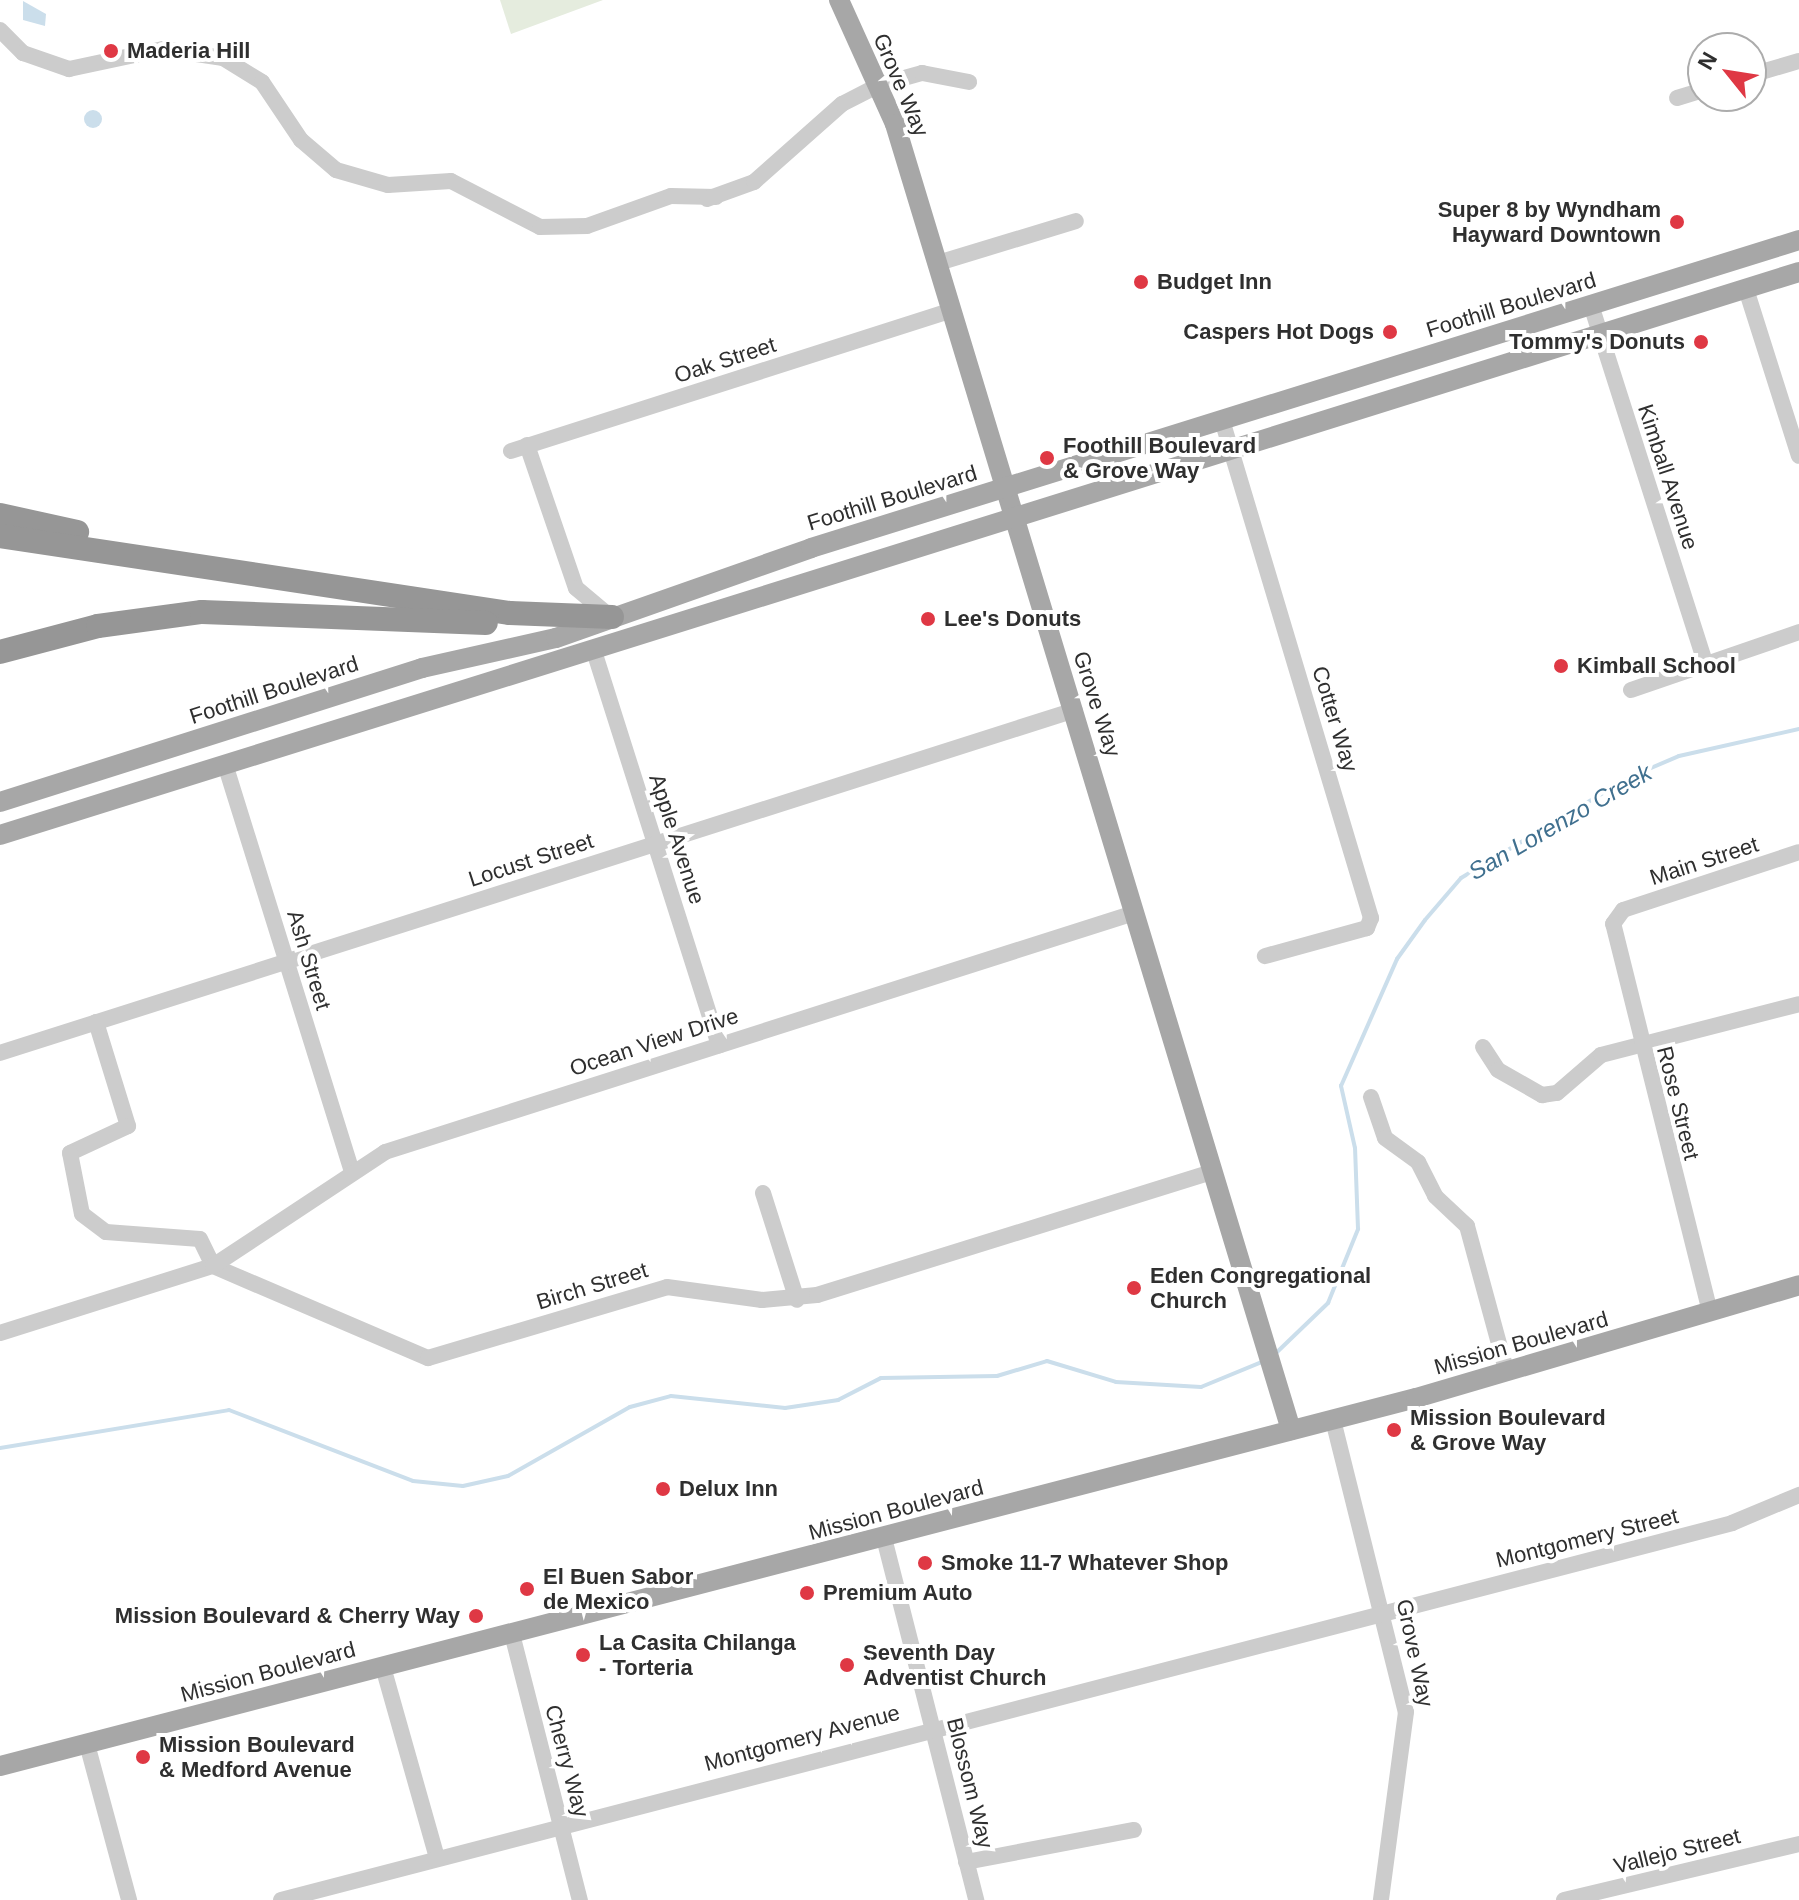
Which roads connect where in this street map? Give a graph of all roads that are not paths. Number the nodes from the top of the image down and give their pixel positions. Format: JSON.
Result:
{"nodes":[{"id":1,"x":839,"y":0,"type":"edge"},
{"id":2,"x":0,"y":30,"type":"edge"},
{"id":3,"x":1799,"y":61,"type":"edge"},
{"id":4,"x":1767,"y":70,"type":"edge"},
{"id":5,"x":969,"y":82,"type":"dead end"},
{"id":6,"x":879,"y":85,"type":"junction"},
{"id":7,"x":1687,"y":95,"type":"edge"},
{"id":8,"x":1677,"y":98,"type":"dead end"},
{"id":9,"x":1076,"y":221,"type":"dead end"},
{"id":10,"x":1799,"y":240,"type":"edge"},
{"id":11,"x":938,"y":263,"type":"junction"},
{"id":12,"x":1799,"y":272,"type":"edge"},
{"id":13,"x":1746,"y":289,"type":"junction"},
{"id":14,"x":1591,"y":305,"type":"junction"},
{"id":15,"x":952,"y":310,"type":"junction"},
{"id":16,"x":1599,"y":335,"type":"junction"},
{"id":17,"x":1222,"y":420,"type":"junction"},
{"id":18,"x":527,"y":445,"type":"junction"},
{"id":19,"x":1232,"y":450,"type":"junction"},
{"id":20,"x":511,"y":451,"type":"dead end"},
{"id":21,"x":1799,"y":456,"type":"edge"},
{"id":22,"x":1005,"y":489,"type":"junction"},
{"id":23,"x":0,"y":515,"type":"edge"},
{"id":24,"x":1014,"y":518,"type":"junction"},
{"id":25,"x":0,"y":536,"type":"edge"},
{"id":26,"x":334,"y":586,"type":"junction"},
{"id":27,"x":612,"y":617,"type":"junction"},
{"id":28,"x":1799,"y":632,"type":"edge"},
{"id":29,"x":593,"y":648,"type":"junction"},
{"id":30,"x":0,"y":652,"type":"edge"},
{"id":31,"x":1705,"y":662,"type":"junction"},
{"id":32,"x":1631,"y":690,"type":"dead end"},
{"id":33,"x":1075,"y":710,"type":"junction"},
{"id":34,"x":225,"y":764,"type":"junction"},
{"id":35,"x":0,"y":802,"type":"edge"},
{"id":36,"x":0,"y":835,"type":"edge"},
{"id":37,"x":656,"y":843,"type":"junction"},
{"id":38,"x":1799,"y":852,"type":"edge"},
{"id":39,"x":1624,"y":911,"type":"joint"},
{"id":40,"x":1134,"y":913,"type":"junction"},
{"id":41,"x":1265,"y":956,"type":"dead end"},
{"id":42,"x":287,"y":963,"type":"junction"},
{"id":43,"x":1799,"y":1004,"type":"edge"},
{"id":44,"x":96,"y":1022,"type":"junction"},
{"id":45,"x":719,"y":1045,"type":"junction"},
{"id":46,"x":1640,"y":1046,"type":"junction"},
{"id":47,"x":1483,"y":1047,"type":"dead end"},
{"id":48,"x":0,"y":1053,"type":"edge"},
{"id":49,"x":1371,"y":1097,"type":"dead end"},
{"id":50,"x":351,"y":1169,"type":"junction"},
{"id":51,"x":1211,"y":1172,"type":"junction"},
{"id":52,"x":763,"y":1193,"type":"dead end"},
{"id":53,"x":213,"y":1266,"type":"junction"},
{"id":54,"x":1799,"y":1285,"type":"edge"},
{"id":55,"x":797,"y":1300,"type":"junction"},
{"id":56,"x":1709,"y":1308,"type":"junction"},
{"id":57,"x":0,"y":1333,"type":"edge"},
{"id":58,"x":1507,"y":1373,"type":"junction"},
{"id":59,"x":1333,"y":1420,"type":"junction"},
{"id":60,"x":1291,"y":1430,"type":"junction"},
{"id":61,"x":1799,"y":1495,"type":"edge"},
{"id":62,"x":884,"y":1538,"type":"junction"},
{"id":63,"x":1383,"y":1612,"type":"junction"},
{"id":64,"x":512,"y":1634,"type":"junction"},
{"id":65,"x":383,"y":1667,"type":"junction"},
{"id":66,"x":933,"y":1725,"type":"junction"},
{"id":67,"x":87,"y":1744,"type":"junction"},
{"id":68,"x":0,"y":1766,"type":"edge"},
{"id":69,"x":560,"y":1825,"type":"junction"},
{"id":70,"x":1134,"y":1830,"type":"dead end"},
{"id":71,"x":1799,"y":1844,"type":"edge"},
{"id":72,"x":437,"y":1858,"type":"junction"},
{"id":73,"x":966,"y":1862,"type":"junction"},
{"id":74,"x":1620,"y":1894,"type":"edge"},
{"id":75,"x":129,"y":1900,"type":"edge"},
{"id":76,"x":281,"y":1900,"type":"edge"},
{"id":77,"x":580,"y":1900,"type":"edge"},
{"id":78,"x":976,"y":1900,"type":"edge"},
{"id":79,"x":1381,"y":1900,"type":"edge"},
{"id":80,"x":1564,"y":1900,"type":"edge"}],
"edges":[{"from":1,"to":6,"type":"main road","name":"Grove Way"},
{"from":2,"to":6,"type":"street"},
{"from":3,"to":4,"type":"street"},
{"from":5,"to":6,"type":"street"},
{"from":6,"to":11,"type":"main road","name":"Grove Way"},
{"from":7,"to":8,"type":"street"},
{"from":9,"to":11,"type":"street"},
{"from":10,"to":14,"type":"main road","name":"Foothill Boulevard"},
{"from":11,"to":15,"type":"main road","name":"Grove Way"},
{"from":12,"to":13,"type":"main road"},
{"from":13,"to":16,"type":"main road"},
{"from":13,"to":21,"type":"street"},
{"from":14,"to":16,"type":"street","name":"Kimball Avenue"},
{"from":14,"to":17,"type":"main road","name":"Foothill Boulevard"},
{"from":15,"to":18,"type":"street","name":"Oak Street"},
{"from":15,"to":22,"type":"main road","name":"Grove Way"},
{"from":16,"to":19,"type":"main road"},
{"from":16,"to":31,"type":"street","name":"Kimball Avenue"},
{"from":17,"to":19,"type":"street","name":"Cotter Way"},
{"from":17,"to":22,"type":"main road","name":"Foothill Boulevard"},
{"from":18,"to":20,"type":"street","name":"Oak Street"},
{"from":18,"to":27,"type":"street"},
{"from":19,"to":24,"type":"main road"},
{"from":19,"to":41,"type":"street","name":"Cotter Way"},
{"from":22,"to":24,"type":"main road","name":"Grove Way"},
{"from":22,"to":27,"type":"main road","name":"Foothill Boulevard"},
{"from":23,"to":26,"type":"highway"},
{"from":24,"to":29,"type":"main road"},
{"from":24,"to":33,"type":"main road","name":"Grove Way"},
{"from":25,"to":26,"type":"highway"},
{"from":26,"to":27,"type":"highway"},
{"from":27,"to":30,"type":"highway"},
{"from":27,"to":35,"type":"main road","name":"Foothill Boulevard"},
{"from":28,"to":31,"type":"street"},
{"from":29,"to":34,"type":"main road"},
{"from":29,"to":37,"type":"street","name":"Apple Avenue"},
{"from":31,"to":32,"type":"street"},
{"from":33,"to":37,"type":"street","name":"Locust Street"},
{"from":33,"to":40,"type":"main road","name":"Grove Way"},
{"from":34,"to":36,"type":"main road"},
{"from":34,"to":42,"type":"street","name":"Ash Street"},
{"from":37,"to":42,"type":"street","name":"Locust Street"},
{"from":37,"to":45,"type":"street","name":"Apple Avenue"},
{"from":38,"to":39,"type":"street","name":"Main Street"},
{"from":39,"to":46,"type":"street","name":"Rose Street"},
{"from":40,"to":45,"type":"street","name":"Ocean View Drive"},
{"from":40,"to":51,"type":"main road","name":"Grove Way"},
{"from":42,"to":44,"type":"street","name":"Locust Street"},
{"from":42,"to":50,"type":"street","name":"Ash Street"},
{"from":43,"to":46,"type":"street"},
{"from":44,"to":48,"type":"street","name":"Locust Street"},
{"from":44,"to":53,"type":"street"},
{"from":45,"to":50,"type":"street","name":"Ocean View Drive"},
{"from":46,"to":47,"type":"street"},
{"from":46,"to":56,"type":"street","name":"Rose Street"},
{"from":49,"to":58,"type":"street"},
{"from":50,"to":53,"type":"street","name":"Ocean View Drive"},
{"from":51,"to":55,"type":"street","name":"Birch Street"},
{"from":51,"to":60,"type":"main road","name":"Grove Way"},
{"from":52,"to":55,"type":"street"},
{"from":53,"to":55,"type":"street","name":"Birch Street"},
{"from":53,"to":57,"type":"street"},
{"from":54,"to":56,"type":"main road","name":"Mission Boulevard"},
{"from":56,"to":58,"type":"main road","name":"Mission Boulevard"},
{"from":58,"to":59,"type":"main road","name":"Mission Boulevard"},
{"from":59,"to":60,"type":"main road","name":"Mission Boulevard"},
{"from":59,"to":63,"type":"street","name":"Grove Way"},
{"from":60,"to":62,"type":"main road","name":"Mission Boulevard"},
{"from":61,"to":63,"type":"street","name":"Montgomery Street"},
{"from":62,"to":64,"type":"main road","name":"Mission Boulevard"},
{"from":62,"to":66,"type":"street","name":"Blossom Way"},
{"from":63,"to":66,"type":"street","name":"Montgomery Avenue"},
{"from":63,"to":79,"type":"street","name":"Grove Way"},
{"from":64,"to":65,"type":"main road","name":"Mission Boulevard"},
{"from":64,"to":69,"type":"street","name":"Cherry Way"},
{"from":65,"to":67,"type":"main road","name":"Mission Boulevard"},
{"from":65,"to":72,"type":"street"},
{"from":66,"to":69,"type":"street","name":"Montgomery Avenue"},
{"from":66,"to":73,"type":"street","name":"Blossom Way"},
{"from":67,"to":68,"type":"main road","name":"Mission Boulevard"},
{"from":67,"to":75,"type":"street"},
{"from":69,"to":72,"type":"street","name":"Montgomery Avenue"},
{"from":69,"to":77,"type":"street","name":"Cherry Way"},
{"from":70,"to":73,"type":"street"},
{"from":71,"to":74,"type":"street","name":"Vallejo Street"},
{"from":72,"to":76,"type":"street","name":"Montgomery Avenue"},
{"from":73,"to":78,"type":"street","name":"Blossom Way"},
{"from":74,"to":80,"type":"street","name":"Vallejo Street"}]}
